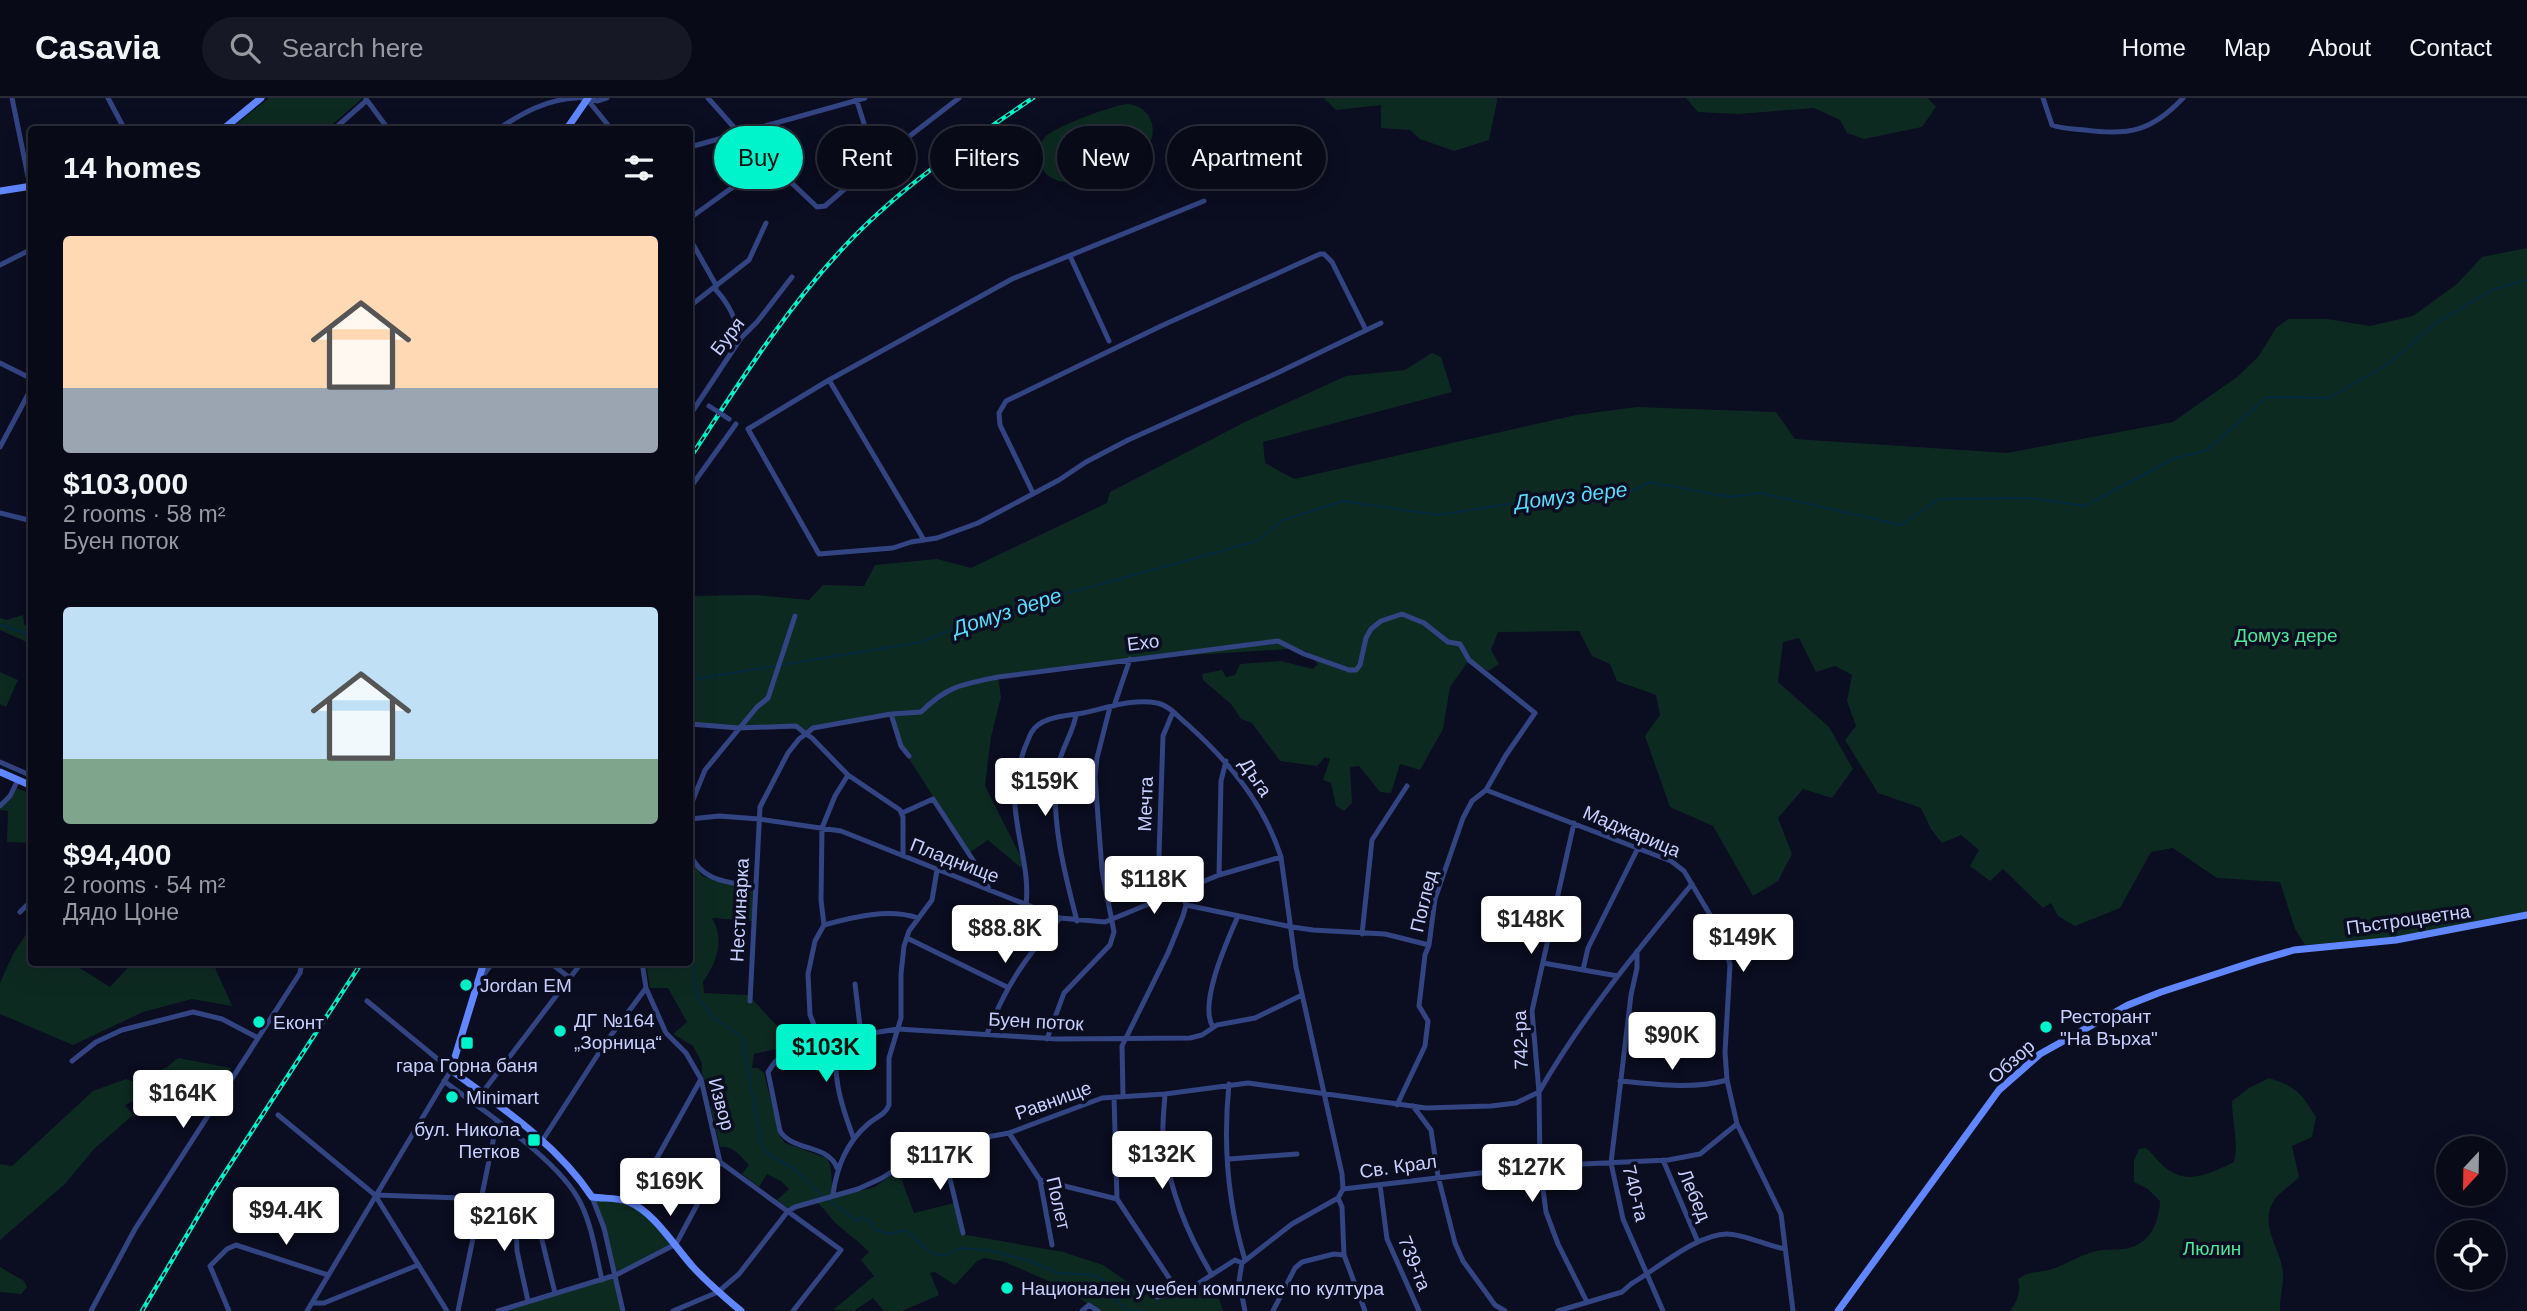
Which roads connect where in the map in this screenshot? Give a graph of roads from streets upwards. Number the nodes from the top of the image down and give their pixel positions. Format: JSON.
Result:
{"nodes":[{"id":1,"x":12,"y":98,"type":"edge"},
{"id":2,"x":108,"y":98,"type":"edge"},
{"id":3,"x":261,"y":98,"type":"edge"},
{"id":4,"x":584,"y":98,"type":"edge"},
{"id":5,"x":607,"y":98,"type":"edge"},
{"id":6,"x":708,"y":98,"type":"edge"},
{"id":7,"x":865,"y":98,"type":"edge"},
{"id":8,"x":960,"y":98,"type":"edge"},
{"id":9,"x":2043,"y":98,"type":"edge"},
{"id":10,"x":2183,"y":98,"type":"edge"},
{"id":11,"x":856,"y":99,"type":"edge"},
{"id":12,"x":366,"y":100,"type":"edge"},
{"id":13,"x":123,"y":126,"type":"edge"},
{"id":14,"x":227,"y":126,"type":"edge"},
{"id":15,"x":337,"y":126,"type":"edge"},
{"id":16,"x":386,"y":126,"type":"edge"},
{"id":17,"x":504,"y":126,"type":"edge"},
{"id":18,"x":568,"y":126,"type":"edge"},
{"id":19,"x":608,"y":126,"type":"edge"},
{"id":20,"x":733,"y":126,"type":"edge"},
{"id":21,"x":763,"y":126,"type":"edge"},
{"id":22,"x":865,"y":126,"type":"edge"},
{"id":23,"x":916,"y":132,"type":"edge"},
{"id":24,"x":714,"y":140,"type":"edge"},
{"id":25,"x":693,"y":146,"type":"edge"},
{"id":26,"x":28,"y":172,"type":"edge"},
{"id":27,"x":28,"y":186,"type":"edge"},
{"id":28,"x":730,"y":189,"type":"edge"},
{"id":29,"x":798,"y":189,"type":"edge"},
{"id":30,"x":845,"y":189,"type":"edge"},
{"id":31,"x":0,"y":191,"type":"edge"},
{"id":32,"x":1204,"y":201,"type":"dead end"},
{"id":33,"x":693,"y":216,"type":"edge"},
{"id":34,"x":766,"y":223,"type":"dead end"},
{"id":35,"x":693,"y":244,"type":"edge"},
{"id":36,"x":28,"y":251,"type":"edge"},
{"id":37,"x":1070,"y":256,"type":"junction"},
{"id":38,"x":0,"y":265,"type":"edge"},
{"id":39,"x":792,"y":277,"type":"dead end"},
{"id":40,"x":716,"y":285,"type":"junction"},
{"id":41,"x":693,"y":304,"type":"edge"},
{"id":42,"x":1381,"y":323,"type":"dead end"},
{"id":43,"x":1366,"y":330,"type":"junction"},
{"id":44,"x":741,"y":338,"type":"junction"},
{"id":45,"x":1109,"y":341,"type":"dead end"},
{"id":46,"x":0,"y":363,"type":"edge"},
{"id":47,"x":28,"y":377,"type":"edge"},
{"id":48,"x":829,"y":380,"type":"junction"},
{"id":49,"x":28,"y":395,"type":"edge"},
{"id":50,"x":699,"y":403,"type":"junction"},
{"id":51,"x":693,"y":411,"type":"edge"},
{"id":52,"x":736,"y":424,"type":"junction"},
{"id":53,"x":748,"y":429,"type":"junction"},
{"id":54,"x":0,"y":447,"type":"edge"},
{"id":55,"x":693,"y":484,"type":"edge"},
{"id":56,"x":1033,"y":493,"type":"junction"},
{"id":57,"x":0,"y":513,"type":"edge"},
{"id":58,"x":28,"y":520,"type":"edge"},
{"id":59,"x":924,"y":540,"type":"junction"},
{"id":60,"x":794,"y":616,"type":"dead end"},
{"id":61,"x":1130,"y":659,"type":"junction"},
{"id":62,"x":1112,"y":707,"type":"junction"},
{"id":63,"x":1173,"y":712,"type":"junction"},
{"id":64,"x":891,"y":714,"type":"junction"},
{"id":65,"x":1076,"y":714,"type":"junction"},
{"id":66,"x":1532,"y":719,"type":"joint"},
{"id":67,"x":693,"y":724,"type":"edge"},
{"id":68,"x":738,"y":728,"type":"junction"},
{"id":69,"x":806,"y":734,"type":"junction"},
{"id":70,"x":909,"y":757,"type":"dead end"},
{"id":71,"x":1227,"y":761,"type":"junction"},
{"id":72,"x":0,"y":762,"type":"edge"},
{"id":73,"x":0,"y":772,"type":"edge"},
{"id":74,"x":28,"y":774,"type":"edge"},
{"id":75,"x":848,"y":775,"type":"junction"},
{"id":76,"x":18,"y":780,"type":"junction"},
{"id":77,"x":28,"y":784,"type":"edge"},
{"id":78,"x":1407,"y":786,"type":"dead end"},
{"id":79,"x":1486,"y":790,"type":"junction"},
{"id":80,"x":693,"y":800,"type":"edge"},
{"id":81,"x":0,"y":806,"type":"edge"},
{"id":82,"x":902,"y":813,"type":"junction"},
{"id":83,"x":693,"y":819,"type":"edge"},
{"id":84,"x":759,"y":819,"type":"junction"},
{"id":85,"x":1574,"y":823,"type":"junction"},
{"id":86,"x":822,"y":828,"type":"junction"},
{"id":87,"x":1638,"y":848,"type":"junction"},
{"id":88,"x":903,"y":856,"type":"junction"},
{"id":89,"x":1281,"y":857,"type":"junction"},
{"id":90,"x":693,"y":862,"type":"edge"},
{"id":91,"x":937,"y":870,"type":"junction"},
{"id":92,"x":1219,"y":875,"type":"junction"},
{"id":93,"x":1692,"y":884,"type":"junction"},
{"id":94,"x":756,"y":887,"type":"junction"},
{"id":95,"x":1181,"y":889,"type":"junction"},
{"id":96,"x":989,"y":890,"type":"junction"},
{"id":97,"x":1163,"y":898,"type":"junction"},
{"id":98,"x":28,"y":905,"type":"edge"},
{"id":99,"x":1027,"y":905,"type":"junction"},
{"id":100,"x":1186,"y":905,"type":"junction"},
{"id":101,"x":20,"y":912,"type":"dead end"},
{"id":102,"x":2527,"y":915,"type":"edge"},
{"id":103,"x":1238,"y":916,"type":"junction"},
{"id":104,"x":918,"y":918,"type":"junction"},
{"id":105,"x":1060,"y":918,"type":"junction"},
{"id":106,"x":1112,"y":920,"type":"junction"},
{"id":107,"x":1077,"y":921,"type":"junction"},
{"id":108,"x":824,"y":925,"type":"junction"},
{"id":109,"x":1292,"y":927,"type":"junction"},
{"id":110,"x":1362,"y":934,"type":"junction"},
{"id":111,"x":906,"y":938,"type":"junction"},
{"id":112,"x":1429,"y":945,"type":"junction"},
{"id":113,"x":2294,"y":950,"type":"joint"},
{"id":114,"x":1637,"y":951,"type":"junction"},
{"id":115,"x":1543,"y":962,"type":"junction"},
{"id":116,"x":301,"y":966,"type":"edge"},
{"id":117,"x":483,"y":966,"type":"edge"},
{"id":118,"x":490,"y":966,"type":"edge"},
{"id":119,"x":554,"y":966,"type":"edge"},
{"id":120,"x":579,"y":966,"type":"edge"},
{"id":121,"x":643,"y":966,"type":"edge"},
{"id":122,"x":1583,"y":970,"type":"junction"},
{"id":123,"x":1618,"y":976,"type":"junction"},
{"id":124,"x":570,"y":978,"type":"junction"},
{"id":125,"x":478,"y":982,"type":"junction"},
{"id":126,"x":855,"y":984,"type":"dead end"},
{"id":127,"x":1007,"y":987,"type":"junction"},
{"id":128,"x":646,"y":988,"type":"junction"},
{"id":129,"x":1302,"y":995,"type":"junction"},
{"id":130,"x":367,"y":1001,"type":"dead end"},
{"id":131,"x":750,"y":1001,"type":"dead end"},
{"id":132,"x":1213,"y":1027,"type":"junction"},
{"id":133,"x":898,"y":1029,"type":"junction"},
{"id":134,"x":987,"y":1034,"type":"junction"},
{"id":135,"x":861,"y":1035,"type":"junction"},
{"id":136,"x":846,"y":1037,"type":"junction"},
{"id":137,"x":258,"y":1038,"type":"junction"},
{"id":138,"x":1047,"y":1039,"type":"junction"},
{"id":139,"x":1125,"y":1039,"type":"junction"},
{"id":140,"x":828,"y":1040,"type":"junction"},
{"id":141,"x":72,"y":1061,"type":"dead end"},
{"id":142,"x":451,"y":1070,"type":"junction"},
{"id":143,"x":701,"y":1079,"type":"junction"},
{"id":144,"x":1727,"y":1080,"type":"junction"},
{"id":145,"x":444,"y":1081,"type":"junction"},
{"id":146,"x":1620,"y":1081,"type":"junction"},
{"id":147,"x":1229,"y":1084,"type":"junction"},
{"id":148,"x":1539,"y":1092,"type":"junction"},
{"id":149,"x":482,"y":1093,"type":"junction"},
{"id":150,"x":1326,"y":1093,"type":"junction"},
{"id":151,"x":1165,"y":1094,"type":"junction"},
{"id":152,"x":1123,"y":1096,"type":"junction"},
{"id":153,"x":1114,"y":1097,"type":"junction"},
{"id":154,"x":1397,"y":1105,"type":"junction"},
{"id":155,"x":1413,"y":1106,"type":"junction"},
{"id":156,"x":278,"y":1115,"type":"dead end"},
{"id":157,"x":497,"y":1122,"type":"junction"},
{"id":158,"x":1737,"y":1124,"type":"junction"},
{"id":159,"x":1009,"y":1133,"type":"junction"},
{"id":160,"x":854,"y":1139,"type":"junction"},
{"id":161,"x":542,"y":1141,"type":"junction"},
{"id":162,"x":942,"y":1146,"type":"junction"},
{"id":163,"x":1297,"y":1154,"type":"dead end"},
{"id":164,"x":1229,"y":1159,"type":"junction"},
{"id":165,"x":1663,"y":1160,"type":"junction"},
{"id":166,"x":720,"y":1162,"type":"junction"},
{"id":167,"x":1611,"y":1163,"type":"junction"},
{"id":168,"x":1540,"y":1166,"type":"junction"},
{"id":169,"x":837,"y":1168,"type":"junction"},
{"id":170,"x":1438,"y":1176,"type":"junction"},
{"id":171,"x":1040,"y":1180,"type":"junction"},
{"id":172,"x":1380,"y":1185,"type":"junction"},
{"id":173,"x":1343,"y":1189,"type":"junction"},
{"id":174,"x":375,"y":1195,"type":"junction"},
{"id":175,"x":832,"y":1195,"type":"junction"},
{"id":176,"x":592,"y":1197,"type":"junction"},
{"id":177,"x":1338,"y":1198,"type":"junction"},
{"id":178,"x":482,"y":1199,"type":"junction"},
{"id":179,"x":1117,"y":1199,"type":"junction"},
{"id":180,"x":632,"y":1203,"type":"junction"},
{"id":181,"x":788,"y":1211,"type":"junction"},
{"id":182,"x":540,"y":1232,"type":"dead end"},
{"id":183,"x":963,"y":1233,"type":"dead end"},
{"id":184,"x":1698,"y":1242,"type":"junction"},
{"id":185,"x":676,"y":1244,"type":"junction"},
{"id":186,"x":1052,"y":1245,"type":"dead end"},
{"id":187,"x":1785,"y":1249,"type":"junction"},
{"id":188,"x":1344,"y":1255,"type":"junction"},
{"id":189,"x":1243,"y":1261,"type":"junction"},
{"id":190,"x":418,"y":1265,"type":"junction"},
{"id":191,"x":1647,"y":1274,"type":"junction"},
{"id":192,"x":328,"y":1275,"type":"junction"},
{"id":193,"x":617,"y":1275,"type":"junction"},
{"id":194,"x":1212,"y":1275,"type":"junction"},
{"id":195,"x":602,"y":1280,"type":"junction"},
{"id":196,"x":718,"y":1292,"type":"junction"},
{"id":197,"x":555,"y":1293,"type":"junction"},
{"id":198,"x":1180,"y":1293,"type":"junction"},
{"id":199,"x":1157,"y":1297,"type":"dead end"},
{"id":200,"x":528,"y":1301,"type":"junction"},
{"id":201,"x":1587,"y":1302,"type":"junction"},
{"id":202,"x":312,"y":1303,"type":"junction"},
{"id":203,"x":91,"y":1311,"type":"edge"},
{"id":204,"x":229,"y":1311,"type":"edge"},
{"id":205,"x":307,"y":1311,"type":"edge"},
{"id":206,"x":447,"y":1311,"type":"edge"},
{"id":207,"x":458,"y":1311,"type":"edge"},
{"id":208,"x":498,"y":1311,"type":"edge"},
{"id":209,"x":623,"y":1311,"type":"edge"},
{"id":210,"x":673,"y":1311,"type":"edge"},
{"id":211,"x":741,"y":1311,"type":"edge"},
{"id":212,"x":793,"y":1311,"type":"edge"},
{"id":213,"x":1082,"y":1311,"type":"edge"},
{"id":214,"x":1098,"y":1311,"type":"edge"},
{"id":215,"x":1245,"y":1311,"type":"edge"},
{"id":216,"x":1273,"y":1311,"type":"edge"},
{"id":217,"x":1365,"y":1311,"type":"edge"},
{"id":218,"x":1419,"y":1311,"type":"edge"},
{"id":219,"x":1505,"y":1311,"type":"edge"},
{"id":220,"x":1558,"y":1311,"type":"edge"},
{"id":221,"x":1663,"y":1311,"type":"edge"},
{"id":222,"x":1793,"y":1311,"type":"edge"},
{"id":223,"x":1838,"y":1311,"type":"edge"}],
"edges":[{"from":1,"to":26,"type":"street"},
{"from":2,"to":13,"type":"street"},
{"from":3,"to":14,"type":"street"},
{"from":4,"to":5,"type":"street"},
{"from":4,"to":17,"type":"street"},
{"from":4,"to":18,"type":"street"},
{"from":4,"to":19,"type":"street"},
{"from":6,"to":20,"type":"street"},
{"from":7,"to":11,"type":"street"},
{"from":8,"to":23,"type":"street"},
{"from":9,"to":10,"type":"street"},
{"from":11,"to":21,"type":"street"},
{"from":11,"to":22,"type":"street"},
{"from":12,"to":15,"type":"street"},
{"from":12,"to":16,"type":"street"},
{"from":24,"to":25,"type":"street"},
{"from":27,"to":31,"type":"street"},
{"from":28,"to":33,"type":"street"},
{"from":29,"to":30,"type":"street"},
{"from":32,"to":37,"type":"street"},
{"from":34,"to":40,"type":"street"},
{"from":35,"to":40,"type":"street"},
{"from":36,"to":38,"type":"street"},
{"from":37,"to":45,"type":"street"},
{"from":37,"to":48,"type":"street"},
{"from":39,"to":44,"type":"street","name":"Буря"},
{"from":40,"to":41,"type":"street"},
{"from":40,"to":44,"type":"street"},
{"from":42,"to":43,"type":"street"},
{"from":43,"to":56,"type":"street"},
{"from":43,"to":56,"type":"street"},
{"from":44,"to":50,"type":"street","name":"Буря"},
{"from":46,"to":47,"type":"street"},
{"from":48,"to":53,"type":"street"},
{"from":48,"to":59,"type":"street"},
{"from":49,"to":54,"type":"street"},
{"from":50,"to":51,"type":"street","name":"Буря"},
{"from":50,"to":52,"type":"street","bridge":true},
{"from":52,"to":53,"type":"street"},
{"from":52,"to":55,"type":"street"},
{"from":53,"to":59,"type":"street"},
{"from":56,"to":59,"type":"street"},
{"from":57,"to":58,"type":"street"},
{"from":60,"to":68,"type":"street"},
{"from":61,"to":62,"type":"street"},
{"from":61,"to":64,"type":"street","name":"Ехо"},
{"from":61,"to":66,"type":"street","name":"Ехо"},
{"from":62,"to":63,"type":"street","name":"Дъга"},
{"from":62,"to":65,"type":"street","name":"Дъга"},
{"from":62,"to":106,"type":"street"},
{"from":63,"to":71,"type":"street","name":"Дъга"},
{"from":63,"to":97,"type":"street","name":"Мечта"},
{"from":64,"to":69,"type":"street","name":"Ехо"},
{"from":64,"to":70,"type":"street"},
{"from":65,"to":99,"type":"street","name":"Дъга"},
{"from":65,"to":107,"type":"street"},
{"from":66,"to":79,"type":"street","name":"Поглед"},
{"from":67,"to":68,"type":"street"},
{"from":68,"to":69,"type":"street"},
{"from":68,"to":80,"type":"street"},
{"from":69,"to":75,"type":"street"},
{"from":69,"to":84,"type":"street","name":"Нестинарка"},
{"from":71,"to":89,"type":"street","name":"Дъга"},
{"from":71,"to":92,"type":"street"},
{"from":72,"to":74,"type":"street"},
{"from":73,"to":76,"type":"street"},
{"from":75,"to":82,"type":"street"},
{"from":75,"to":86,"type":"street"},
{"from":76,"to":77,"type":"street"},
{"from":76,"to":81,"type":"street"},
{"from":78,"to":110,"type":"street"},
{"from":79,"to":85,"type":"street","name":"Маджарица"},
{"from":79,"to":112,"type":"street","name":"Поглед"},
{"from":82,"to":88,"type":"street"},
{"from":82,"to":96,"type":"street"},
{"from":83,"to":84,"type":"street","name":"Пладнище"},
{"from":84,"to":86,"type":"street","name":"Пладнище"},
{"from":84,"to":94,"type":"street","name":"Нестинарка"},
{"from":85,"to":87,"type":"street","name":"Маджарица"},
{"from":85,"to":115,"type":"street","name":"742-ра"},
{"from":86,"to":88,"type":"street","name":"Пладнище"},
{"from":86,"to":108,"type":"street"},
{"from":87,"to":93,"type":"street","name":"Маджарица"},
{"from":87,"to":122,"type":"street"},
{"from":88,"to":91,"type":"street","name":"Пладнище"},
{"from":89,"to":92,"type":"street","name":"Пладнище"},
{"from":89,"to":109,"type":"street","name":"Дъга"},
{"from":90,"to":94,"type":"street"},
{"from":91,"to":96,"type":"street","name":"Пладнище"},
{"from":91,"to":104,"type":"street"},
{"from":92,"to":95,"type":"street","name":"Пладнище"},
{"from":93,"to":114,"type":"street"},
{"from":93,"to":144,"type":"street","name":"Маджарица"},
{"from":94,"to":131,"type":"street","name":"Нестинарка"},
{"from":95,"to":97,"type":"street","name":"Пладнище"},
{"from":95,"to":100,"type":"street"},
{"from":96,"to":99,"type":"street","name":"Пладнище"},
{"from":97,"to":106,"type":"street","name":"Пладнище"},
{"from":98,"to":101,"type":"street"},
{"from":99,"to":105,"type":"street","name":"Пладнище"},
{"from":100,"to":103,"type":"street"},
{"from":100,"to":139,"type":"street"},
{"from":102,"to":113,"type":"street","name":"Пъстроцветна"},
{"from":103,"to":109,"type":"street"},
{"from":103,"to":132,"type":"street"},
{"from":104,"to":108,"type":"street"},
{"from":104,"to":111,"type":"street"},
{"from":105,"to":107,"type":"street","name":"Пладнище"},
{"from":105,"to":127,"type":"street"},
{"from":106,"to":107,"type":"street","name":"Пладнище"},
{"from":106,"to":138,"type":"street"},
{"from":108,"to":140,"type":"street"},
{"from":109,"to":110,"type":"street"},
{"from":109,"to":129,"type":"street","name":"Дъга"},
{"from":110,"to":112,"type":"street"},
{"from":111,"to":127,"type":"street"},
{"from":111,"to":133,"type":"street"},
{"from":112,"to":154,"type":"street","name":"Поглед"},
{"from":113,"to":223,"type":"street","name":"Обзор"},
{"from":114,"to":123,"type":"street"},
{"from":114,"to":146,"type":"street","name":"740-та"},
{"from":115,"to":122,"type":"street"},
{"from":115,"to":148,"type":"street","name":"742-ра"},
{"from":116,"to":137,"type":"street"},
{"from":117,"to":125,"type":"street"},
{"from":118,"to":125,"type":"street"},
{"from":119,"to":124,"type":"street"},
{"from":120,"to":124,"type":"street"},
{"from":121,"to":128,"type":"street","name":"Извор"},
{"from":122,"to":123,"type":"street"},
{"from":123,"to":148,"type":"street"},
{"from":124,"to":149,"type":"street"},
{"from":125,"to":142,"type":"street"},
{"from":126,"to":135,"type":"street"},
{"from":127,"to":134,"type":"street"},
{"from":128,"to":143,"type":"street","name":"Извор"},
{"from":128,"to":161,"type":"street"},
{"from":129,"to":132,"type":"street","name":"Буен поток"},
{"from":129,"to":150,"type":"street","name":"Дъга"},
{"from":130,"to":142,"type":"street"},
{"from":132,"to":139,"type":"street","name":"Буен поток"},
{"from":133,"to":134,"type":"street","name":"Буен поток"},
{"from":133,"to":135,"type":"street","name":"Буен поток"},
{"from":133,"to":160,"type":"street"},
{"from":134,"to":138,"type":"street","name":"Буен поток"},
{"from":135,"to":136,"type":"street","name":"Буен поток"},
{"from":136,"to":140,"type":"street","name":"Буен поток"},
{"from":136,"to":160,"type":"street"},
{"from":137,"to":141,"type":"street"},
{"from":137,"to":203,"type":"street"},
{"from":138,"to":139,"type":"street","name":"Буен поток"},
{"from":139,"to":152,"type":"street"},
{"from":140,"to":169,"type":"street","name":"Буен поток"},
{"from":142,"to":145,"type":"street"},
{"from":142,"to":149,"type":"street"},
{"from":143,"to":166,"type":"street","name":"Извор"},
{"from":143,"to":180,"type":"street"},
{"from":144,"to":146,"type":"street"},
{"from":144,"to":158,"type":"street","name":"Маджарица"},
{"from":145,"to":157,"type":"street"},
{"from":145,"to":174,"type":"street"},
{"from":146,"to":167,"type":"street","name":"740-та"},
{"from":147,"to":150,"type":"street","name":"Равнище"},
{"from":147,"to":151,"type":"street","name":"Равнище"},
{"from":147,"to":164,"type":"street"},
{"from":148,"to":155,"type":"street","name":"Равнище"},
{"from":148,"to":168,"type":"street","name":"742-ра"},
{"from":149,"to":161,"type":"street"},
{"from":150,"to":154,"type":"street","name":"Равнище"},
{"from":150,"to":173,"type":"street","name":"Дъга"},
{"from":151,"to":152,"type":"street","name":"Равнище"},
{"from":151,"to":194,"type":"street"},
{"from":152,"to":153,"type":"street","name":"Равнище"},
{"from":153,"to":159,"type":"street","name":"Равнище"},
{"from":153,"to":179,"type":"street"},
{"from":154,"to":155,"type":"street","name":"Равнище"},
{"from":155,"to":170,"type":"street"},
{"from":156,"to":174,"type":"street"},
{"from":157,"to":178,"type":"street"},
{"from":157,"to":195,"type":"street"},
{"from":158,"to":165,"type":"street","name":"Св. Крал"},
{"from":158,"to":187,"type":"street","name":"Маджарица"},
{"from":159,"to":162,"type":"street","name":"Равнище"},
{"from":159,"to":171,"type":"street","name":"Полет"},
{"from":160,"to":169,"type":"street"},
{"from":161,"to":176,"type":"street"},
{"from":162,"to":175,"type":"street","name":"Равнище"},
{"from":162,"to":183,"type":"street"},
{"from":163,"to":164,"type":"street"},
{"from":164,"to":189,"type":"street"},
{"from":165,"to":167,"type":"street","name":"Св. Крал"},
{"from":165,"to":184,"type":"street","name":"Лебед"},
{"from":166,"to":181,"type":"street"},
{"from":166,"to":185,"type":"street"},
{"from":167,"to":168,"type":"street","name":"Св. Крал"},
{"from":167,"to":191,"type":"street","name":"740-та"},
{"from":168,"to":170,"type":"street","name":"Св. Крал"},
{"from":168,"to":201,"type":"street","name":"742-ра"},
{"from":169,"to":175,"type":"street"},
{"from":170,"to":172,"type":"street","name":"Св. Крал"},
{"from":170,"to":219,"type":"street"},
{"from":171,"to":179,"type":"street"},
{"from":171,"to":186,"type":"street","name":"Полет"},
{"from":172,"to":173,"type":"street","name":"Св. Крал"},
{"from":172,"to":218,"type":"street","name":"739-та"},
{"from":173,"to":177,"type":"street"},
{"from":174,"to":178,"type":"street"},
{"from":174,"to":190,"type":"street"},
{"from":174,"to":192,"type":"street"},
{"from":175,"to":181,"type":"street","name":"Равнище"},
{"from":176,"to":180,"type":"street"},
{"from":176,"to":193,"type":"street"},
{"from":177,"to":188,"type":"street"},
{"from":177,"to":189,"type":"street"},
{"from":178,"to":200,"type":"street"},
{"from":178,"to":207,"type":"street"},
{"from":179,"to":198,"type":"street"},
{"from":180,"to":185,"type":"street"},
{"from":181,"to":196,"type":"street"},
{"from":181,"to":212,"type":"street"},
{"from":182,"to":197,"type":"street"},
{"from":184,"to":187,"type":"street"},
{"from":184,"to":191,"type":"street"},
{"from":185,"to":193,"type":"street"},
{"from":185,"to":196,"type":"street"},
{"from":187,"to":222,"type":"street","name":"Маджарица"},
{"from":188,"to":216,"type":"street"},
{"from":188,"to":217,"type":"street"},
{"from":189,"to":194,"type":"street"},
{"from":189,"to":215,"type":"street"},
{"from":190,"to":202,"type":"street"},
{"from":190,"to":206,"type":"street"},
{"from":191,"to":201,"type":"street"},
{"from":191,"to":221,"type":"street","name":"740-та"},
{"from":192,"to":202,"type":"street"},
{"from":192,"to":204,"type":"street"},
{"from":193,"to":195,"type":"street"},
{"from":193,"to":209,"type":"street"},
{"from":194,"to":198,"type":"street"},
{"from":195,"to":197,"type":"street"},
{"from":196,"to":210,"type":"street"},
{"from":196,"to":211,"type":"street"},
{"from":197,"to":200,"type":"street"},
{"from":198,"to":199,"type":"street"},
{"from":200,"to":208,"type":"street"},
{"from":201,"to":220,"type":"street"},
{"from":202,"to":205,"type":"street"},
{"from":213,"to":214,"type":"street"}]}
